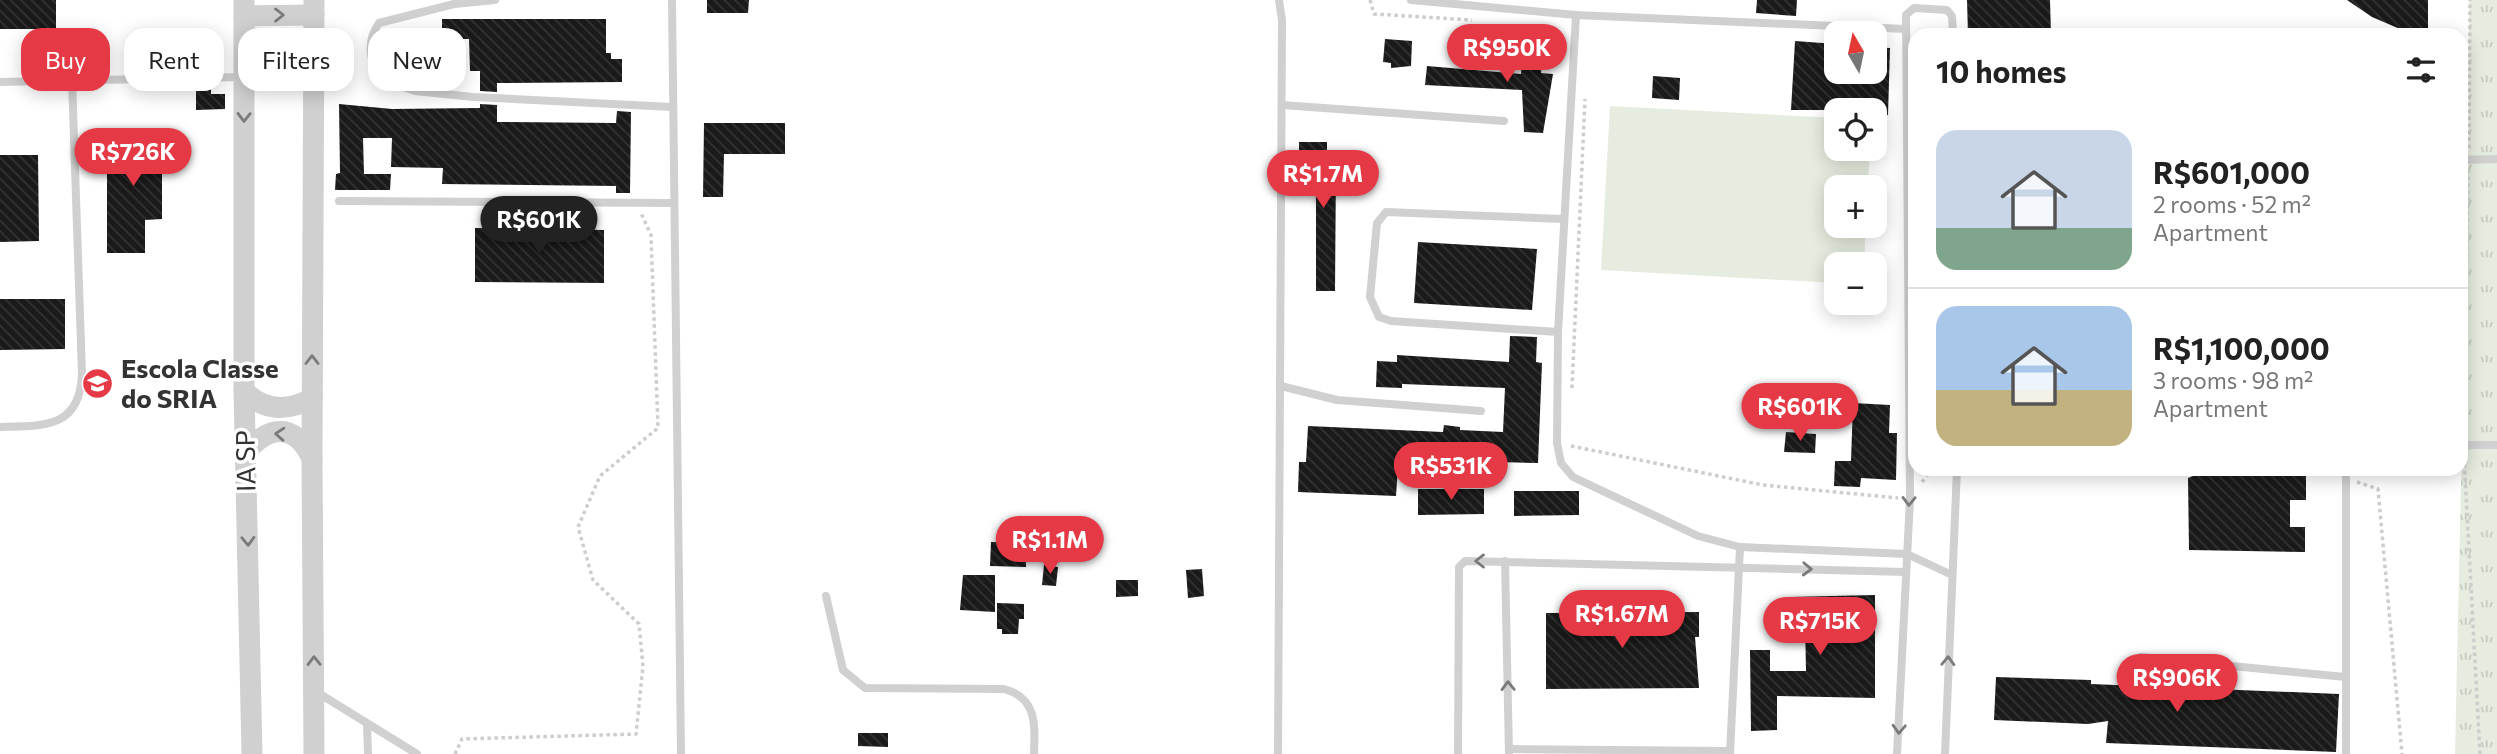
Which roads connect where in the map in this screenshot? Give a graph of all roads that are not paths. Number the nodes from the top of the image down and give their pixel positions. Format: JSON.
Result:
{"nodes":[{"id":1,"x":495,"y":0,"type":"edge"},
{"id":2,"x":672,"y":0,"type":"edge"},
{"id":3,"x":1279,"y":0,"type":"edge"},
{"id":4,"x":1411,"y":0,"type":"edge"},
{"id":5,"x":244,"y":8,"type":"edge"},
{"id":6,"x":314,"y":8,"type":"edge"},
{"id":7,"x":1576,"y":15,"type":"junction"},
{"id":8,"x":244,"y":28,"type":"edge"},
{"id":9,"x":313,"y":28,"type":"edge"},
{"id":10,"x":1952,"y":28,"type":"edge"},
{"id":11,"x":1906,"y":29,"type":"junction"},
{"id":12,"x":238,"y":77,"type":"edge"},
{"id":13,"x":110,"y":79,"type":"edge"},
{"id":14,"x":21,"y":81,"type":"edge"},
{"id":15,"x":0,"y":82,"type":"edge"},
{"id":16,"x":72,"y":91,"type":"edge"},
{"id":17,"x":245,"y":91,"type":"edge"},
{"id":18,"x":313,"y":91,"type":"edge"},
{"id":19,"x":1908,"y":99,"type":"edge"},
{"id":20,"x":1282,"y":104,"type":"junction"},
{"id":21,"x":672,"y":107,"type":"junction"},
{"id":22,"x":1504,"y":121,"type":"dead end"},
{"id":23,"x":2468,"y":159,"type":"edge"},
{"id":24,"x":2497,"y":159,"type":"edge"},
{"id":25,"x":339,"y":201,"type":"dead end"},
{"id":26,"x":673,"y":203,"type":"junction"},
{"id":27,"x":1563,"y":219,"type":"junction"},
{"id":28,"x":1558,"y":331,"type":"junction"},
{"id":29,"x":1281,"y":386,"type":"junction"},
{"id":30,"x":244,"y":391,"type":"junction"},
{"id":31,"x":312,"y":398,"type":"junction"},
{"id":32,"x":1480,"y":411,"type":"dead end"},
{"id":33,"x":0,"y":427,"type":"edge"},
{"id":34,"x":2468,"y":445,"type":"edge"},
{"id":35,"x":2497,"y":445,"type":"edge"},
{"id":36,"x":245,"y":453,"type":"junction"},
{"id":37,"x":312,"y":458,"type":"junction"},
{"id":38,"x":1911,"y":476,"type":"edge"},
{"id":39,"x":1957,"y":476,"type":"edge"},
{"id":40,"x":2346,"y":476,"type":"edge"},
{"id":41,"x":1740,"y":547,"type":"junction"},
{"id":42,"x":1907,"y":554,"type":"junction"},
{"id":43,"x":1505,"y":561,"type":"junction"},
{"id":44,"x":1739,"y":567,"type":"junction"},
{"id":45,"x":1906,"y":572,"type":"junction"},
{"id":46,"x":1952,"y":575,"type":"junction"},
{"id":47,"x":826,"y":596,"type":"dead end"},
{"id":48,"x":2141,"y":657,"type":"dead end"},
{"id":49,"x":2345,"y":677,"type":"junction"},
{"id":50,"x":314,"y":691,"type":"junction"},
{"id":51,"x":367,"y":724,"type":"junction"},
{"id":52,"x":1509,"y":752,"type":"edge"},
{"id":53,"x":1730,"y":752,"type":"edge"},
{"id":54,"x":252,"y":754,"type":"edge"},
{"id":55,"x":314,"y":754,"type":"edge"},
{"id":56,"x":368,"y":754,"type":"edge"},
{"id":57,"x":416,"y":754,"type":"edge"},
{"id":58,"x":681,"y":754,"type":"edge"},
{"id":59,"x":1034,"y":754,"type":"edge"},
{"id":60,"x":1278,"y":754,"type":"edge"},
{"id":61,"x":1458,"y":754,"type":"edge"},
{"id":62,"x":1897,"y":754,"type":"edge"},
{"id":63,"x":1945,"y":754,"type":"edge"},
{"id":64,"x":2346,"y":754,"type":"edge"}],
"edges":[{"from":1,"to":21,"type":"lane"},
{"from":2,"to":21,"type":"lane"},
{"from":3,"to":20,"type":"lane"},
{"from":4,"to":7,"type":"lane"},
{"from":5,"to":6,"type":"street","one_way":true},
{"from":5,"to":8,"type":"street","name":"IA SP"},
{"from":6,"to":9,"type":"street"},
{"from":7,"to":11,"type":"lane"},
{"from":7,"to":27,"type":"lane"},
{"from":10,"to":11,"type":"lane"},
{"from":11,"to":19,"type":"lane"},
{"from":12,"to":13,"type":"lane"},
{"from":14,"to":15,"type":"lane"},
{"from":16,"to":33,"type":"lane"},
{"from":17,"to":30,"type":"street","name":"IA SP","one_way":true},
{"from":31,"to":18,"type":"street","one_way":true},
{"from":20,"to":22,"type":"lane"},
{"from":20,"to":29,"type":"lane"},
{"from":21,"to":26,"type":"lane"},
{"from":23,"to":24,"type":"lane"},
{"from":25,"to":26,"type":"lane"},
{"from":26,"to":58,"type":"lane"},
{"from":27,"to":28,"type":"lane"},
{"from":27,"to":28,"type":"lane"},
{"from":28,"to":41,"type":"lane"},
{"from":29,"to":32,"type":"lane"},
{"from":29,"to":60,"type":"lane"},
{"from":30,"to":31,"type":"street"},
{"from":30,"to":36,"type":"street","name":"IA SP"},
{"from":31,"to":37,"type":"street"},
{"from":34,"to":35,"type":"lane"},
{"from":37,"to":36,"type":"street","one_way":true},
{"from":36,"to":54,"type":"street","name":"IA SP","one_way":true},
{"from":50,"to":37,"type":"street","one_way":true},
{"from":38,"to":42,"type":"lane","one_way":true},
{"from":39,"to":46,"type":"lane"},
{"from":40,"to":49,"type":"lane"},
{"from":41,"to":42,"type":"lane"},
{"from":41,"to":44,"type":"lane"},
{"from":42,"to":45,"type":"lane"},
{"from":42,"to":46,"type":"lane"},
{"from":43,"to":44,"type":"lane"},
{"from":52,"to":43,"type":"lane","one_way":true},
{"from":43,"to":61,"type":"lane","one_way":true},
{"from":44,"to":45,"type":"lane","one_way":true},
{"from":44,"to":53,"type":"lane"},
{"from":45,"to":62,"type":"lane","one_way":true},
{"from":63,"to":46,"type":"lane","one_way":true},
{"from":47,"to":59,"type":"lane"},
{"from":48,"to":49,"type":"lane"},
{"from":49,"to":64,"type":"lane"},
{"from":50,"to":51,"type":"lane"},
{"from":50,"to":55,"type":"street"},
{"from":51,"to":56,"type":"lane"},
{"from":51,"to":57,"type":"lane"},
{"from":52,"to":53,"type":"lane"}]}
